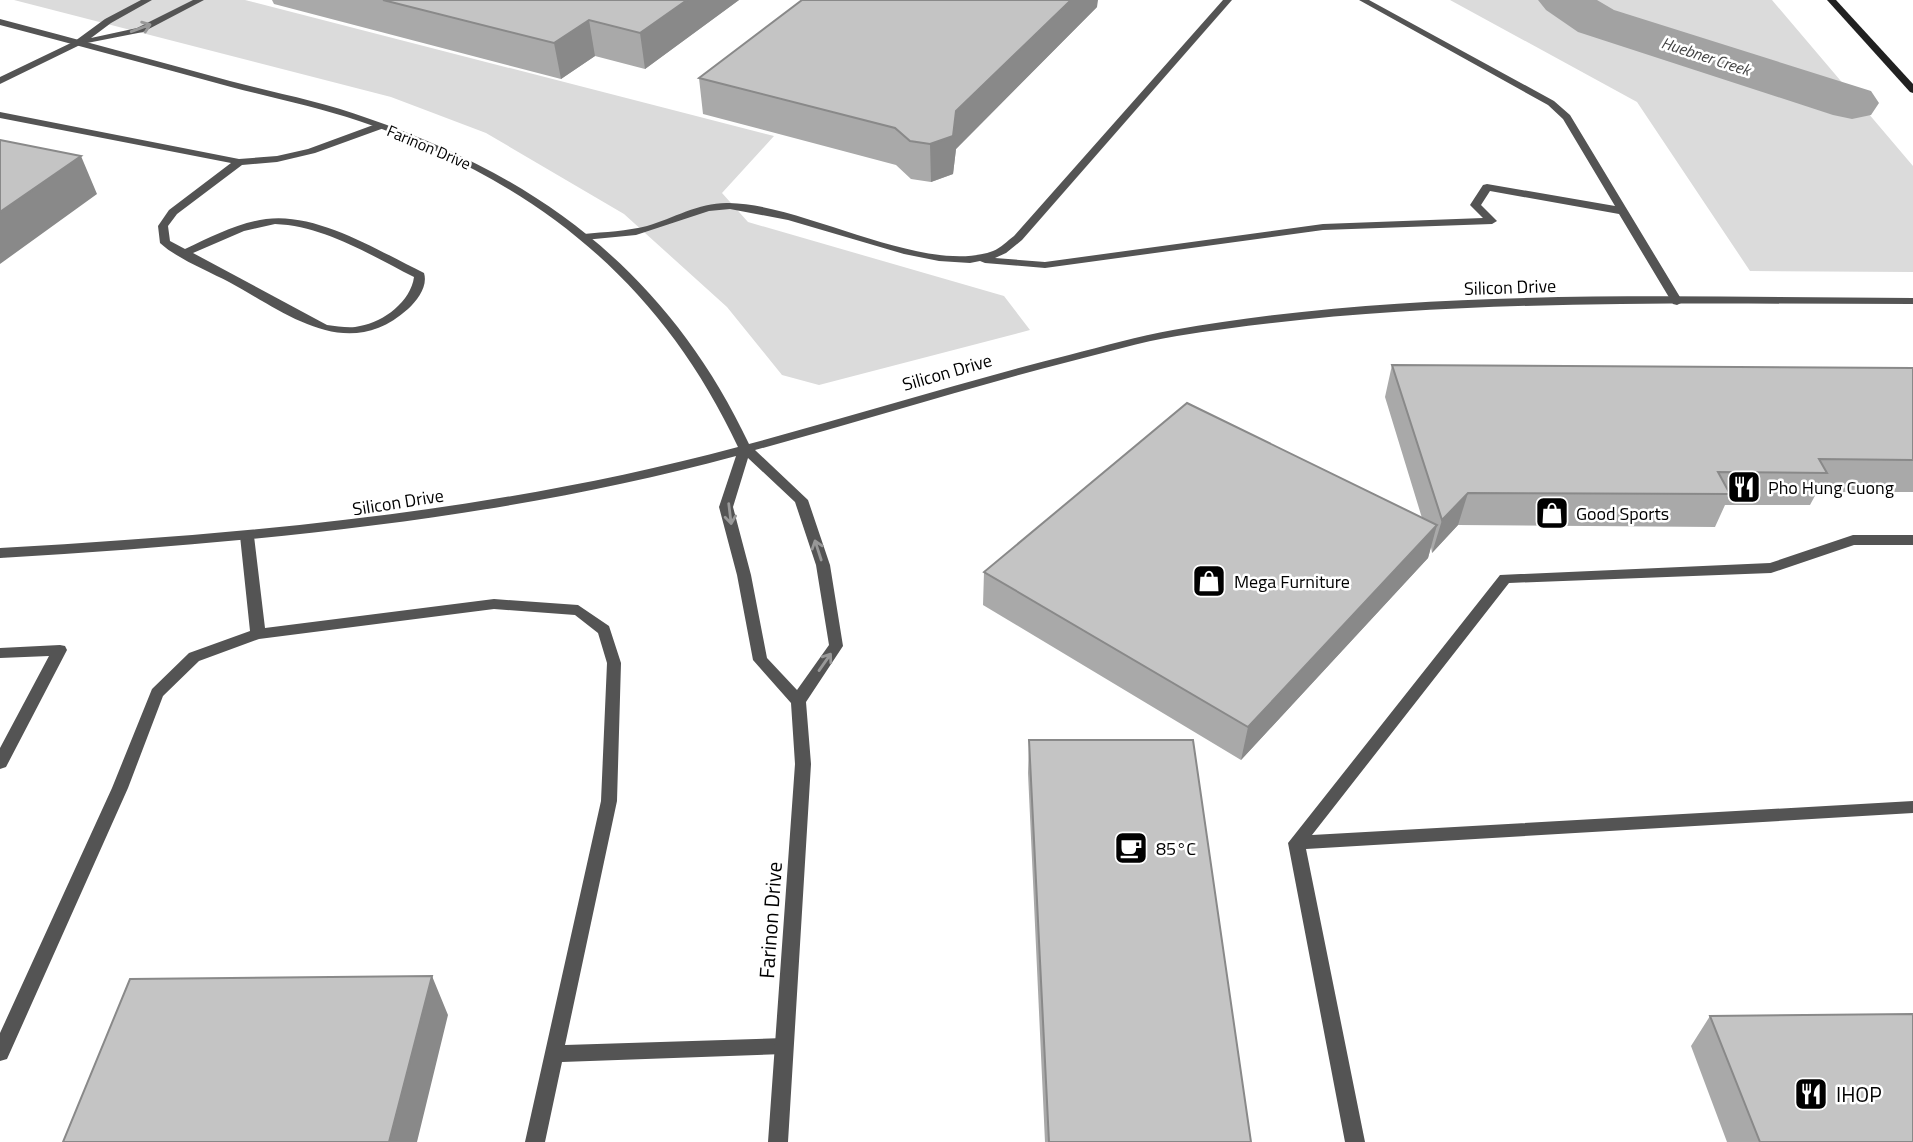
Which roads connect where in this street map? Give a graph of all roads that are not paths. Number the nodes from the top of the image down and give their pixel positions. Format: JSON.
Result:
{"nodes":[{"id":1,"x":148,"y":0,"type":"edge"},
{"id":2,"x":200,"y":0,"type":"edge"},
{"id":3,"x":1228,"y":0,"type":"edge"},
{"id":4,"x":1363,"y":0,"type":"edge"},
{"id":5,"x":1831,"y":0,"type":"edge"},
{"id":6,"x":0,"y":22,"type":"edge"},
{"id":7,"x":78,"y":43,"type":"junction"},
{"id":8,"x":0,"y":81,"type":"edge"},
{"id":9,"x":1913,"y":90,"type":"edge"},
{"id":10,"x":0,"y":115,"type":"edge"},
{"id":11,"x":380,"y":126,"type":"junction"},
{"id":12,"x":239,"y":162,"type":"junction"},
{"id":13,"x":1623,"y":211,"type":"junction"},
{"id":14,"x":584,"y":237,"type":"junction"},
{"id":15,"x":185,"y":253,"type":"junction"},
{"id":16,"x":973,"y":259,"type":"junction"},
{"id":17,"x":1913,"y":301,"type":"edge"},
{"id":18,"x":1677,"y":302,"type":"junction"},
{"id":19,"x":744,"y":448,"type":"junction"},
{"id":20,"x":247,"y":536,"type":"junction"},
{"id":21,"x":1913,"y":540,"type":"edge"},
{"id":22,"x":0,"y":553,"type":"edge"},
{"id":23,"x":258,"y":634,"type":"junction"},
{"id":24,"x":0,"y":653,"type":"edge"},
{"id":25,"x":798,"y":702,"type":"junction"},
{"id":26,"x":0,"y":763,"type":"edge"},
{"id":27,"x":1913,"y":807,"type":"edge"},
{"id":28,"x":1296,"y":843,"type":"junction"},
{"id":29,"x":784,"y":1046,"type":"junction"},
{"id":30,"x":0,"y":1053,"type":"edge"},
{"id":31,"x":554,"y":1054,"type":"junction"},
{"id":32,"x":535,"y":1142,"type":"edge"},
{"id":33,"x":778,"y":1142,"type":"edge"},
{"id":34,"x":1355,"y":1142,"type":"edge"}],
"edges":[{"from":1,"to":7,"type":"street"},
{"from":7,"to":2,"type":"street","one_way":true},
{"from":3,"to":16,"type":"street"},
{"from":4,"to":13,"type":"street"},
{"from":5,"to":9,"type":"main road"},
{"from":6,"to":7,"type":"street","name":"Farinon Drive"},
{"from":7,"to":8,"type":"street"},
{"from":7,"to":11,"type":"street","name":"Farinon Drive"},
{"from":10,"to":12,"type":"street"},
{"from":11,"to":12,"type":"street"},
{"from":11,"to":14,"type":"street","name":"Farinon Drive"},
{"from":12,"to":15,"type":"street"},
{"from":13,"to":16,"type":"street"},
{"from":13,"to":18,"type":"street"},
{"from":14,"to":16,"type":"street"},
{"from":14,"to":19,"type":"street","name":"Farinon Drive"},
{"from":15,"to":15,"type":"street"},
{"from":17,"to":18,"type":"street","name":"Silicon Drive"},
{"from":18,"to":19,"type":"street","name":"Silicon Drive"},
{"from":19,"to":20,"type":"street","name":"Silicon Drive"},
{"from":19,"to":25,"type":"street","one_way":true},
{"from":25,"to":19,"type":"street","name":"Farinon Drive","one_way":true},
{"from":20,"to":22,"type":"street","name":"Silicon Drive"},
{"from":20,"to":23,"type":"street"},
{"from":21,"to":28,"type":"street"},
{"from":23,"to":30,"type":"street"},
{"from":23,"to":31,"type":"street"},
{"from":24,"to":26,"type":"street"},
{"from":25,"to":29,"type":"street","name":"Farinon Drive"},
{"from":27,"to":28,"type":"street"},
{"from":28,"to":34,"type":"street"},
{"from":29,"to":31,"type":"street"},
{"from":29,"to":33,"type":"street","name":"Farinon Drive"},
{"from":31,"to":32,"type":"street"}]}
